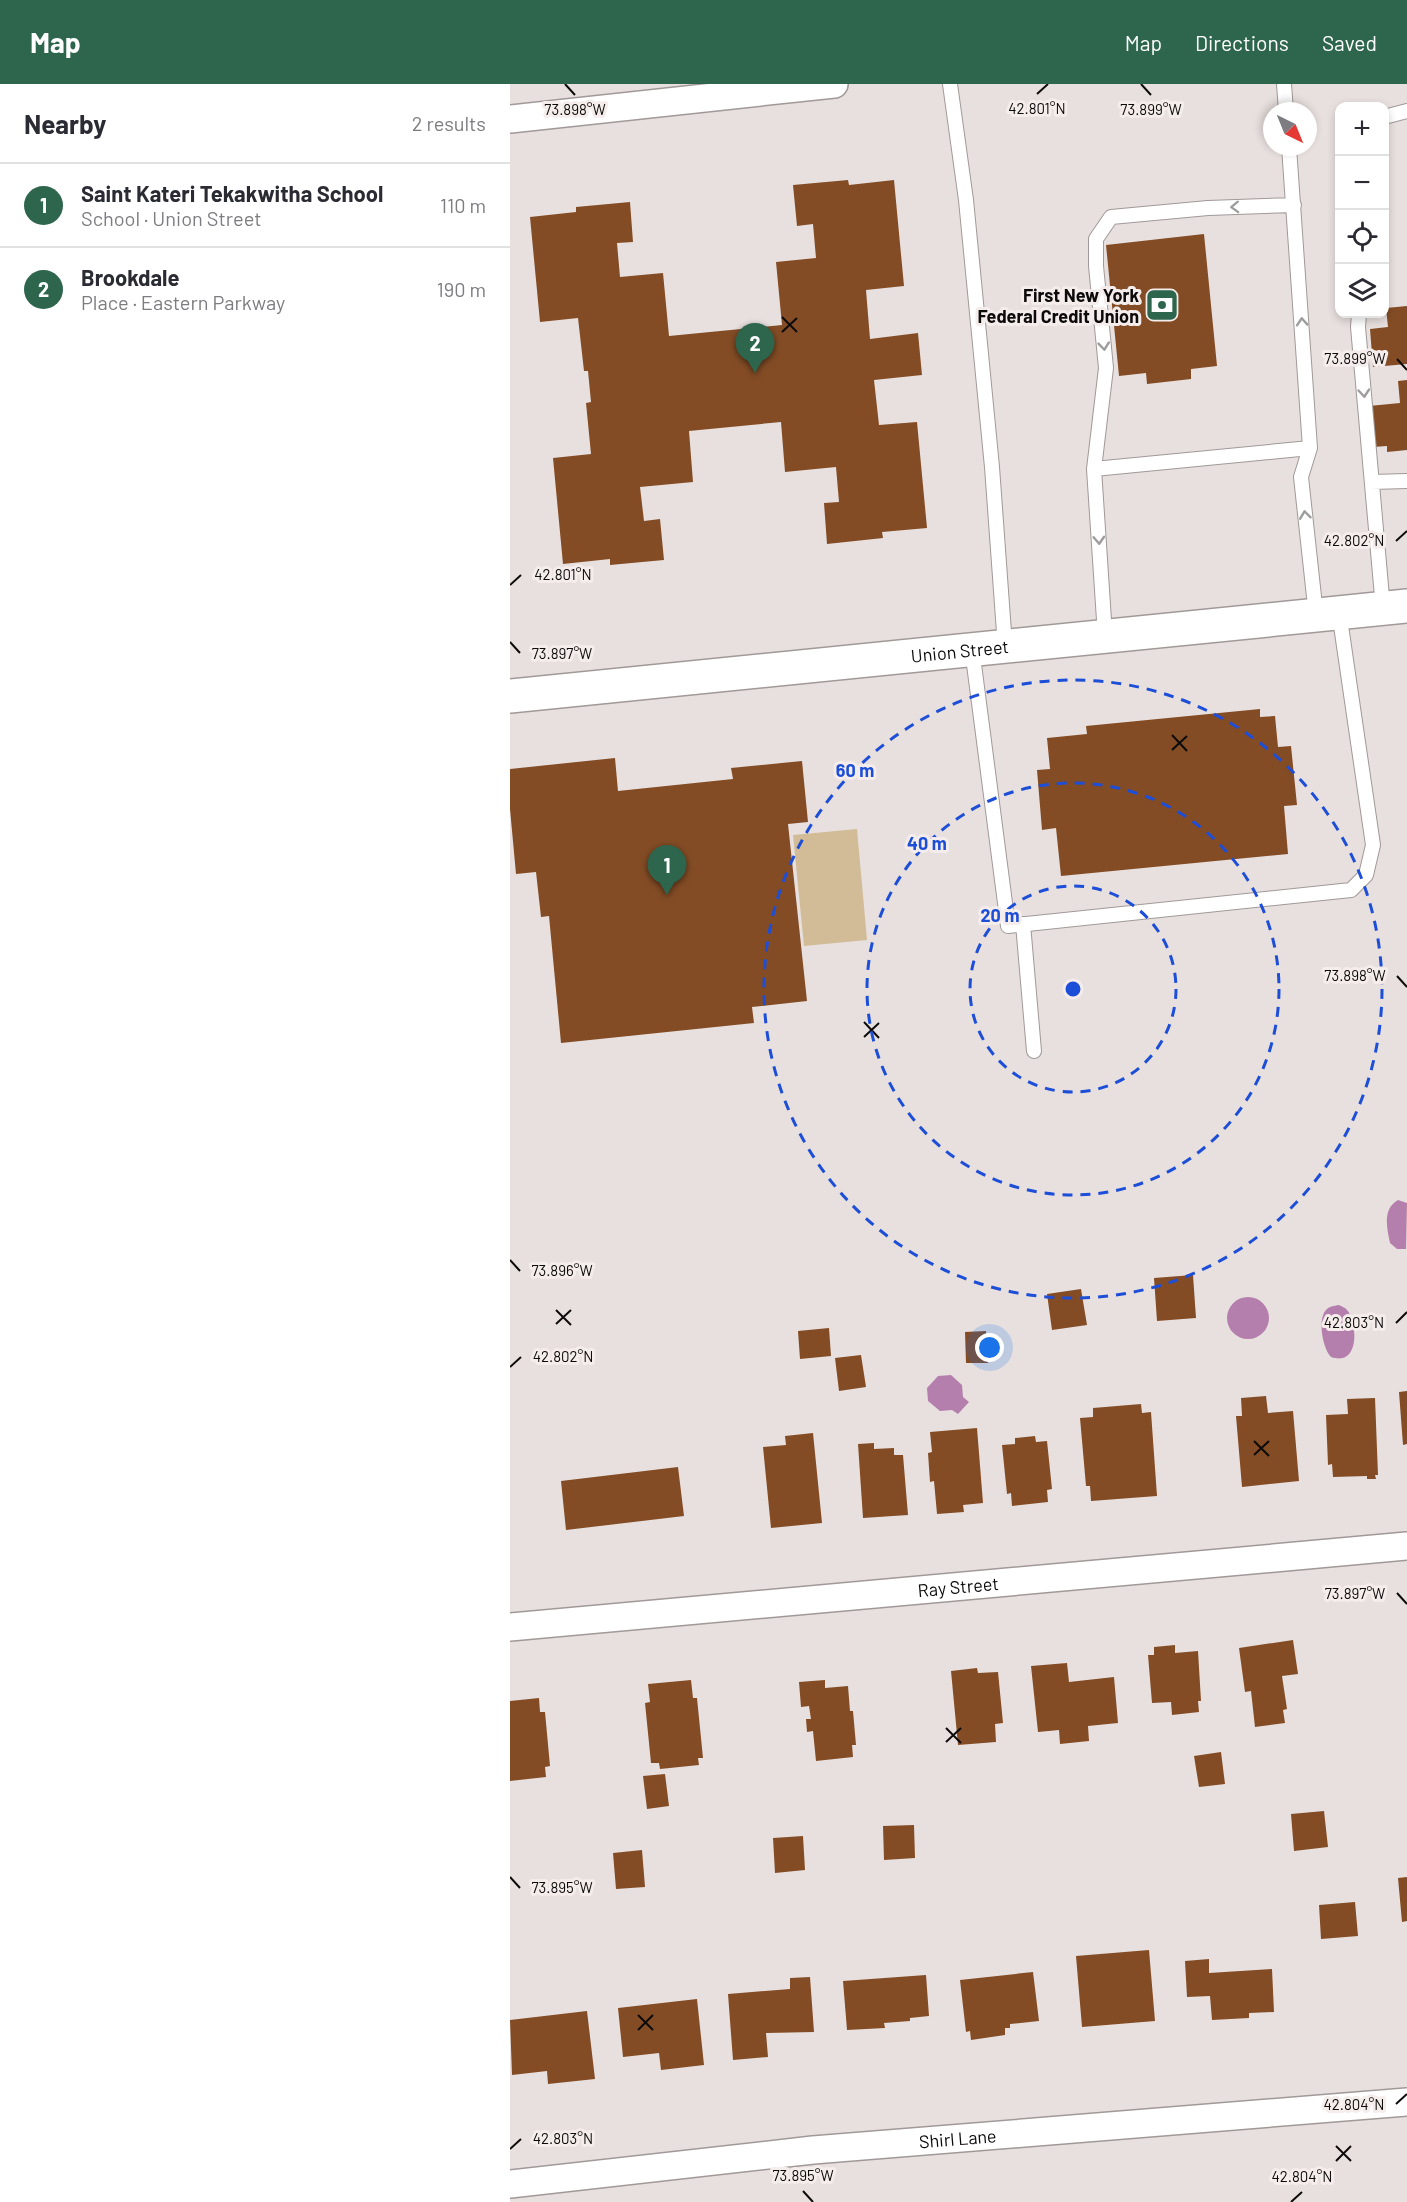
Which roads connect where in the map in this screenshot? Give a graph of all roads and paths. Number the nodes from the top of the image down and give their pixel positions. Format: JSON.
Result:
{"nodes":[{"id":1,"x":834,"y":84,"type":"edge"},
{"id":2,"x":950,"y":84,"type":"edge"},
{"id":3,"x":1284,"y":84,"type":"edge"},
{"id":4,"x":1285,"y":102,"type":"edge"},
{"id":5,"x":1407,"y":111,"type":"edge"},
{"id":6,"x":1389,"y":116,"type":"edge"},
{"id":7,"x":510,"y":119,"type":"edge"},
{"id":8,"x":1290,"y":156,"type":"edge"},
{"id":9,"x":1294,"y":205,"type":"junction"},
{"id":10,"x":1359,"y":318,"type":"edge"},
{"id":11,"x":1310,"y":448,"type":"junction"},
{"id":12,"x":1094,"y":469,"type":"junction"},
{"id":13,"x":1407,"y":481,"type":"edge"},
{"id":14,"x":1372,"y":482,"type":"junction"},
{"id":15,"x":1395,"y":607,"type":"edge"},
{"id":16,"x":1327,"y":614,"type":"junction"},
{"id":17,"x":1105,"y":635,"type":"junction"},
{"id":18,"x":1005,"y":646,"type":"junction"},
{"id":19,"x":972,"y":650,"type":"junction"},
{"id":20,"x":510,"y":696,"type":"edge"},
{"id":21,"x":1023,"y":924,"type":"junction"},
{"id":22,"x":1034,"y":1051,"type":"dead end"},
{"id":23,"x":1407,"y":1546,"type":"edge"},
{"id":24,"x":510,"y":1627,"type":"edge"},
{"id":25,"x":1407,"y":2102,"type":"edge"},
{"id":26,"x":510,"y":2184,"type":"edge"}],
"edges":[{"from":1,"to":7,"type":"street"},
{"from":2,"to":18,"type":"lane"},
{"from":3,"to":4,"type":"lane"},
{"from":5,"to":6,"type":"lane"},
{"from":8,"to":9,"type":"lane"},
{"from":11,"to":9,"type":"lane","one_way":true},
{"from":9,"to":12,"type":"lane","one_way":true},
{"from":10,"to":14,"type":"lane","one_way":true},
{"from":11,"to":12,"type":"lane"},
{"from":16,"to":11,"type":"lane","one_way":true},
{"from":12,"to":17,"type":"lane","one_way":true},
{"from":13,"to":14,"type":"lane"},
{"from":14,"to":15,"type":"lane"},
{"from":15,"to":16,"type":"main road","name":"Union Street"},
{"from":16,"to":17,"type":"main road","name":"Union Street"},
{"from":16,"to":21,"type":"lane"},
{"from":17,"to":18,"type":"main road","name":"Union Street"},
{"from":18,"to":19,"type":"main road","name":"Union Street"},
{"from":19,"to":20,"type":"main road","name":"Union Street"},
{"from":19,"to":21,"type":"lane"},
{"from":21,"to":22,"type":"lane"},
{"from":23,"to":24,"type":"street","name":"Ray Street"},
{"from":25,"to":26,"type":"street","name":"Shirl Lane"}]}
